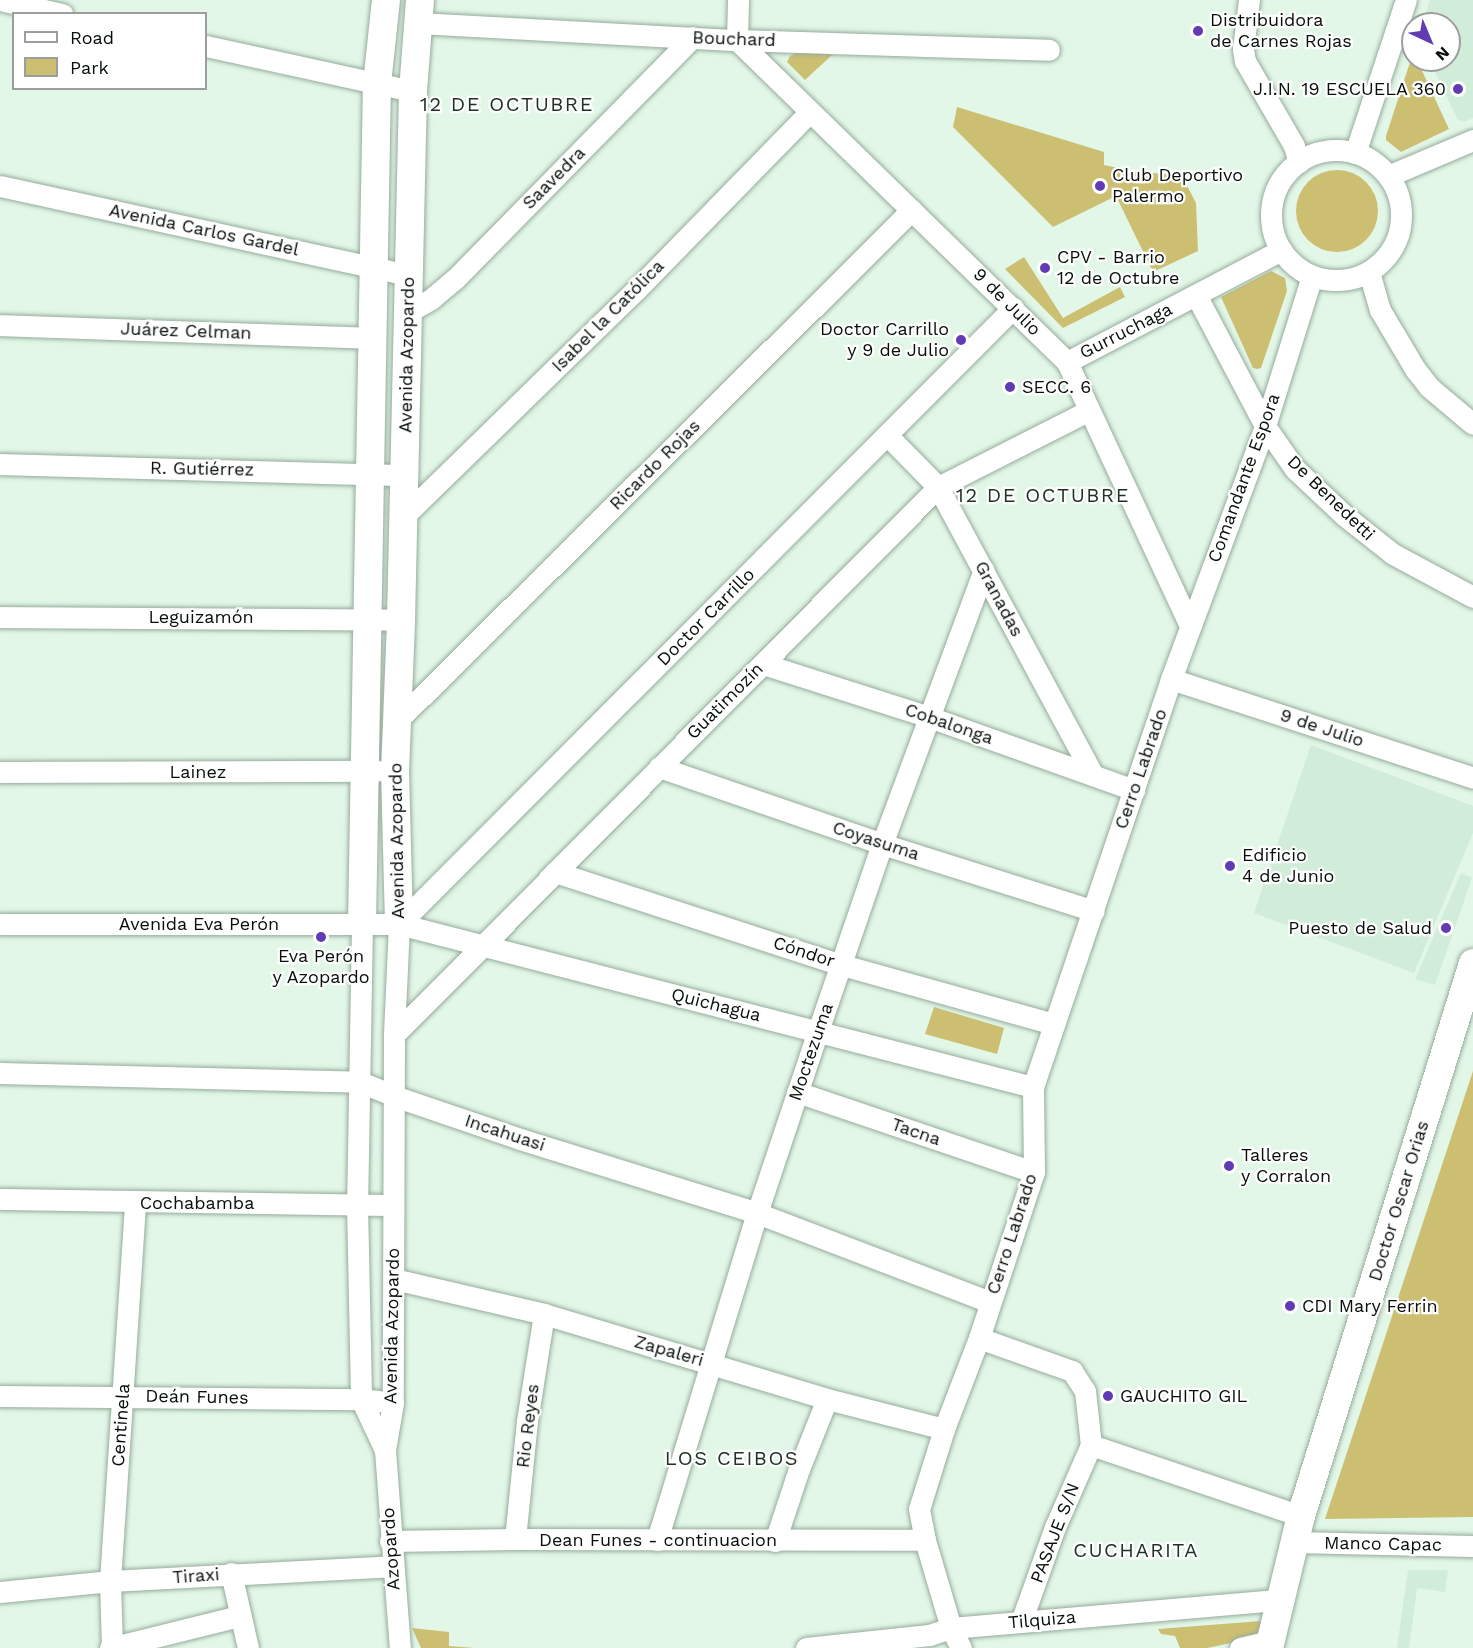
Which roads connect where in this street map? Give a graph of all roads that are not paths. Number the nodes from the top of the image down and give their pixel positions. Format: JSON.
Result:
{"nodes":[{"id":1,"x":0,"y":0,"type":"edge"},
{"id":2,"x":386,"y":0,"type":"edge"},
{"id":3,"x":738,"y":0,"type":"edge"},
{"id":4,"x":1249,"y":0,"type":"edge"},
{"id":5,"x":1406,"y":0,"type":"edge"},
{"id":6,"x":53,"y":12,"type":"edge"},
{"id":7,"x":419,"y":12,"type":"edge"},
{"id":8,"x":693,"y":37,"type":"junction"},
{"id":9,"x":737,"y":39,"type":"junction"},
{"id":10,"x":207,"y":46,"type":"edge"},
{"id":11,"x":1049,"y":50,"type":"dead end"},
{"id":12,"x":377,"y":84,"type":"junction"},
{"id":13,"x":413,"y":91,"type":"junction"},
{"id":14,"x":810,"y":112,"type":"junction"},
{"id":15,"x":1471,"y":146,"type":"edge"},
{"id":16,"x":1355,"y":153,"type":"junction"},
{"id":17,"x":1299,"y":162,"type":"junction"},
{"id":18,"x":1388,"y":176,"type":"junction"},
{"id":19,"x":0,"y":186,"type":"edge"},
{"id":20,"x":912,"y":210,"type":"junction"},
{"id":21,"x":1281,"y":250,"type":"junction"},
{"id":22,"x":375,"y":267,"type":"junction"},
{"id":23,"x":1369,"y":272,"type":"junction"},
{"id":24,"x":409,"y":275,"type":"junction"},
{"id":25,"x":1311,"y":276,"type":"junction"},
{"id":26,"x":1196,"y":295,"type":"junction"},
{"id":27,"x":1013,"y":308,"type":"junction"},
{"id":28,"x":408,"y":312,"type":"junction"},
{"id":29,"x":0,"y":325,"type":"edge"},
{"id":30,"x":372,"y":338,"type":"junction"},
{"id":31,"x":1067,"y":362,"type":"junction"},
{"id":32,"x":1088,"y":411,"type":"junction"},
{"id":33,"x":1473,"y":424,"type":"edge"},
{"id":34,"x":1265,"y":426,"type":"junction"},
{"id":35,"x":887,"y":435,"type":"junction"},
{"id":36,"x":0,"y":464,"type":"edge"},
{"id":37,"x":369,"y":473,"type":"junction"},
{"id":38,"x":405,"y":475,"type":"junction"},
{"id":39,"x":938,"y":487,"type":"junction"},
{"id":40,"x":403,"y":517,"type":"junction"},
{"id":41,"x":984,"y":570,"type":"junction"},
{"id":42,"x":1473,"y":597,"type":"edge"},
{"id":43,"x":0,"y":617,"type":"edge"},
{"id":44,"x":366,"y":618,"type":"junction"},
{"id":45,"x":401,"y":620,"type":"junction"},
{"id":46,"x":1190,"y":626,"type":"junction"},
{"id":47,"x":763,"y":664,"type":"junction"},
{"id":48,"x":1172,"y":679,"type":"junction"},
{"id":49,"x":929,"y":717,"type":"junction"},
{"id":50,"x":398,"y":720,"type":"junction"},
{"id":51,"x":659,"y":767,"type":"junction"},
{"id":52,"x":363,"y":771,"type":"junction"},
{"id":53,"x":0,"y":772,"type":"edge"},
{"id":54,"x":395,"y":772,"type":"junction"},
{"id":55,"x":1094,"y":775,"type":"junction"},
{"id":56,"x":1473,"y":778,"type":"edge"},
{"id":57,"x":1134,"y":790,"type":"junction"},
{"id":58,"x":882,"y":844,"type":"junction"},
{"id":59,"x":555,"y":872,"type":"junction"},
{"id":60,"x":1094,"y":911,"type":"junction"},
{"id":61,"x":0,"y":924,"type":"edge"},
{"id":62,"x":362,"y":924,"type":"junction"},
{"id":63,"x":399,"y":924,"type":"junction"},
{"id":64,"x":484,"y":944,"type":"junction"},
{"id":65,"x":1473,"y":963,"type":"edge"},
{"id":66,"x":842,"y":965,"type":"junction"},
{"id":67,"x":361,"y":1010,"type":"junction"},
{"id":68,"x":1054,"y":1024,"type":"junction"},
{"id":69,"x":818,"y":1031,"type":"junction"},
{"id":70,"x":394,"y":1035,"type":"junction"},
{"id":71,"x":0,"y":1073,"type":"edge"},
{"id":72,"x":360,"y":1082,"type":"junction"},
{"id":73,"x":1033,"y":1088,"type":"junction"},
{"id":74,"x":797,"y":1092,"type":"junction"},
{"id":75,"x":394,"y":1096,"type":"junction"},
{"id":76,"x":1034,"y":1172,"type":"junction"},
{"id":77,"x":0,"y":1199,"type":"edge"},
{"id":78,"x":135,"y":1203,"type":"junction"},
{"id":79,"x":357,"y":1204,"type":"junction"},
{"id":80,"x":393,"y":1205,"type":"junction"},
{"id":81,"x":757,"y":1213,"type":"junction"},
{"id":82,"x":394,"y":1279,"type":"junction"},
{"id":83,"x":990,"y":1302,"type":"junction"},
{"id":84,"x":544,"y":1314,"type":"junction"},
{"id":85,"x":979,"y":1338,"type":"junction"},
{"id":86,"x":712,"y":1363,"type":"junction"},
{"id":87,"x":0,"y":1396,"type":"edge"},
{"id":88,"x":123,"y":1396,"type":"junction"},
{"id":89,"x":361,"y":1399,"type":"junction"},
{"id":90,"x":827,"y":1399,"type":"junction"},
{"id":91,"x":393,"y":1402,"type":"junction"},
{"id":92,"x":944,"y":1429,"type":"junction"},
{"id":93,"x":1091,"y":1445,"type":"junction"},
{"id":94,"x":385,"y":1450,"type":"junction"},
{"id":95,"x":1300,"y":1515,"type":"junction"},
{"id":96,"x":515,"y":1539,"type":"junction"},
{"id":97,"x":657,"y":1540,"type":"junction"},
{"id":98,"x":925,"y":1540,"type":"junction"},
{"id":99,"x":390,"y":1541,"type":"junction"},
{"id":100,"x":775,"y":1541,"type":"junction"},
{"id":101,"x":1293,"y":1542,"type":"junction"},
{"id":102,"x":1473,"y":1546,"type":"edge"},
{"id":103,"x":392,"y":1566,"type":"junction"},
{"id":104,"x":231,"y":1573,"type":"junction"},
{"id":105,"x":110,"y":1581,"type":"junction"},
{"id":106,"x":0,"y":1592,"type":"edge"},
{"id":107,"x":1280,"y":1600,"type":"junction"},
{"id":108,"x":239,"y":1616,"type":"junction"},
{"id":109,"x":1021,"y":1622,"type":"junction"},
{"id":110,"x":951,"y":1628,"type":"junction"},
{"id":111,"x":1270,"y":1645,"type":"edge"},
{"id":112,"x":111,"y":1648,"type":"edge"},
{"id":113,"x":248,"y":1648,"type":"edge"},
{"id":114,"x":400,"y":1648,"type":"edge"},
{"id":115,"x":806,"y":1648,"type":"edge"},
{"id":116,"x":961,"y":1648,"type":"edge"},
{"id":117,"x":1240,"y":1648,"type":"edge"}],
"edges":[{"from":1,"to":6,"type":"street"},
{"from":2,"to":12,"type":"street","name":"Avenida Azopardo"},
{"from":3,"to":9,"type":"street"},
{"from":4,"to":17,"type":"street"},
{"from":5,"to":16,"type":"street"},
{"from":7,"to":8,"type":"street","name":"Bouchard"},
{"from":7,"to":13,"type":"street","name":"Avenida Azopardo"},
{"from":8,"to":9,"type":"street","name":"Bouchard"},
{"from":8,"to":28,"type":"street","name":"Saavedra"},
{"from":9,"to":11,"type":"street","name":"Bouchard"},
{"from":9,"to":14,"type":"street","name":"9 de Julio"},
{"from":10,"to":12,"type":"street"},
{"from":12,"to":13,"type":"street"},
{"from":12,"to":22,"type":"street","name":"Avenida Azopardo"},
{"from":13,"to":24,"type":"street","name":"Avenida Azopardo"},
{"from":14,"to":20,"type":"street","name":"9 de Julio"},
{"from":14,"to":40,"type":"street","name":"Isabel la Católica"},
{"from":15,"to":18,"type":"street"},
{"from":16,"to":17,"type":"street"},
{"from":16,"to":18,"type":"street"},
{"from":17,"to":21,"type":"street"},
{"from":18,"to":23,"type":"street"},
{"from":19,"to":22,"type":"street","name":"Avenida Carlos Gardel"},
{"from":20,"to":27,"type":"street","name":"9 de Julio"},
{"from":20,"to":50,"type":"street","name":"Ricardo Rojas"},
{"from":21,"to":25,"type":"street"},
{"from":21,"to":26,"type":"street","name":"Gurruchaga"},
{"from":22,"to":24,"type":"street","name":"Avenida Carlos Gardel"},
{"from":22,"to":30,"type":"street","name":"Avenida Azopardo"},
{"from":23,"to":25,"type":"street"},
{"from":23,"to":33,"type":"street"},
{"from":24,"to":28,"type":"street","name":"Avenida Azopardo"},
{"from":25,"to":34,"type":"street","name":"Comandante Espora"},
{"from":26,"to":31,"type":"street","name":"Gurruchaga"},
{"from":26,"to":34,"type":"street","name":"De Benedetti"},
{"from":27,"to":31,"type":"street","name":"9 de Julio"},
{"from":27,"to":35,"type":"street","name":"Doctor Carrillo"},
{"from":28,"to":38,"type":"street","name":"Avenida Azopardo"},
{"from":29,"to":30,"type":"street","name":"Juárez Celman"},
{"from":30,"to":37,"type":"street","name":"Avenida Azopardo"},
{"from":31,"to":32,"type":"street","name":"9 de Julio"},
{"from":32,"to":39,"type":"street","name":"Guatimozín"},
{"from":32,"to":46,"type":"street","name":"9 de Julio"},
{"from":34,"to":42,"type":"street","name":"De Benedetti"},
{"from":34,"to":46,"type":"street","name":"Comandante Espora"},
{"from":35,"to":39,"type":"street","name":"Granadas"},
{"from":35,"to":63,"type":"street","name":"Doctor Carrillo"},
{"from":36,"to":37,"type":"street","name":"R. Gutiérrez"},
{"from":37,"to":38,"type":"street","name":"R. Gutiérrez"},
{"from":37,"to":44,"type":"street","name":"Avenida Azopardo"},
{"from":38,"to":40,"type":"street","name":"Avenida Azopardo"},
{"from":39,"to":41,"type":"street","name":"Granadas"},
{"from":39,"to":47,"type":"street","name":"Guatimozín"},
{"from":40,"to":45,"type":"street","name":"Avenida Azopardo"},
{"from":41,"to":49,"type":"street","name":"Moctezuma"},
{"from":41,"to":55,"type":"street","name":"Granadas"},
{"from":43,"to":44,"type":"street","name":"Leguizamón"},
{"from":44,"to":45,"type":"street","name":"Leguizamón"},
{"from":44,"to":52,"type":"street","name":"Avenida Azopardo"},
{"from":45,"to":50,"type":"street","name":"Avenida Azopardo"},
{"from":46,"to":48,"type":"street","name":"Comandante Espora"},
{"from":47,"to":49,"type":"street","name":"Cobalonga"},
{"from":47,"to":51,"type":"street","name":"Guatimozín"},
{"from":48,"to":56,"type":"street","name":"9 de Julio"},
{"from":48,"to":57,"type":"street","name":"Cerro Labrado"},
{"from":49,"to":55,"type":"street","name":"Cobalonga"},
{"from":49,"to":58,"type":"street","name":"Moctezuma"},
{"from":50,"to":54,"type":"street","name":"Avenida Azopardo"},
{"from":51,"to":58,"type":"street","name":"Coyasuma"},
{"from":51,"to":59,"type":"street","name":"Guatimozín"},
{"from":52,"to":53,"type":"street","name":"Lainez"},
{"from":52,"to":54,"type":"street","name":"Lainez"},
{"from":52,"to":62,"type":"street","name":"Avenida Azopardo"},
{"from":54,"to":63,"type":"street","name":"Avenida Azopardo"},
{"from":55,"to":57,"type":"street","name":"Cobalonga"},
{"from":57,"to":60,"type":"street","name":"Cerro Labrado"},
{"from":58,"to":60,"type":"street","name":"Coyasuma"},
{"from":58,"to":66,"type":"street","name":"Moctezuma"},
{"from":59,"to":64,"type":"street","name":"Guatimozín"},
{"from":59,"to":66,"type":"street","name":"Cóndor"},
{"from":60,"to":68,"type":"street","name":"Cerro Labrado"},
{"from":61,"to":62,"type":"street","name":"Avenida Eva Perón"},
{"from":62,"to":63,"type":"street","name":"Avenida Eva Perón"},
{"from":62,"to":67,"type":"street","name":"Avenida Azopardo"},
{"from":63,"to":64,"type":"street","name":"Quichagua"},
{"from":63,"to":70,"type":"street","name":"Avenida Azopardo"},
{"from":64,"to":69,"type":"street","name":"Quichagua"},
{"from":64,"to":70,"type":"street","name":"Guatimozín"},
{"from":65,"to":95,"type":"street","name":"Doctor Oscar Orias"},
{"from":66,"to":68,"type":"street","name":"Cóndor"},
{"from":66,"to":69,"type":"street","name":"Moctezuma"},
{"from":67,"to":70,"type":"street"},
{"from":67,"to":72,"type":"street","name":"Avenida Azopardo"},
{"from":68,"to":73,"type":"street","name":"Cerro Labrado"},
{"from":69,"to":73,"type":"street","name":"Quichagua"},
{"from":69,"to":74,"type":"street","name":"Moctezuma"},
{"from":70,"to":75,"type":"street","name":"Avenida Azopardo"},
{"from":71,"to":72,"type":"street","name":"Incahuasi"},
{"from":72,"to":75,"type":"street","name":"Incahuasi"},
{"from":72,"to":79,"type":"street","name":"Avenida Azopardo"},
{"from":73,"to":76,"type":"street","name":"Cerro Labrado"},
{"from":74,"to":76,"type":"street","name":"Tacna"},
{"from":74,"to":81,"type":"street","name":"Moctezuma"},
{"from":75,"to":80,"type":"street","name":"Avenida Azopardo"},
{"from":75,"to":81,"type":"street","name":"Incahuasi"},
{"from":76,"to":83,"type":"street","name":"Cerro Labrado"},
{"from":77,"to":78,"type":"street","name":"Cochabamba"},
{"from":78,"to":79,"type":"street","name":"Cochabamba"},
{"from":78,"to":88,"type":"street","name":"Centinela"},
{"from":79,"to":80,"type":"street","name":"Cochabamba"},
{"from":79,"to":89,"type":"street","name":"Avenida Azopardo"},
{"from":80,"to":82,"type":"street","name":"Avenida Azopardo"},
{"from":81,"to":83,"type":"street","name":"Incahuasi"},
{"from":81,"to":86,"type":"street","name":"Moctezuma"},
{"from":82,"to":84,"type":"street","name":"Zapaleri"},
{"from":82,"to":91,"type":"street","name":"Avenida Azopardo"},
{"from":83,"to":85,"type":"street","name":"Cerro Labrado"},
{"from":84,"to":86,"type":"street","name":"Zapaleri"},
{"from":84,"to":96,"type":"street","name":"Rio Reyes"},
{"from":85,"to":92,"type":"street","name":"Cerro Labrado"},
{"from":85,"to":93,"type":"street"},
{"from":86,"to":90,"type":"street","name":"Zapaleri"},
{"from":86,"to":97,"type":"street","name":"Moctezuma"},
{"from":87,"to":88,"type":"street","name":"Deán Funes"},
{"from":88,"to":89,"type":"street","name":"Deán Funes"},
{"from":88,"to":105,"type":"street","name":"Centinela"},
{"from":89,"to":91,"type":"street","name":"Deán Funes"},
{"from":89,"to":94,"type":"street","name":"Avenida Azopardo"},
{"from":90,"to":92,"type":"street","name":"Zapaleri"},
{"from":90,"to":100,"type":"street"},
{"from":91,"to":94,"type":"street","name":"Avenida Azopardo"},
{"from":92,"to":98,"type":"street","name":"Cerro Labrado"},
{"from":93,"to":95,"type":"street"},
{"from":93,"to":109,"type":"street","name":"PASAJE S/N"},
{"from":94,"to":99,"type":"street","name":"Azopardo"},
{"from":95,"to":101,"type":"street","name":"Doctor Oscar Orias"},
{"from":96,"to":97,"type":"street","name":"Dean Funes - continuacion"},
{"from":96,"to":99,"type":"street","name":"Dean Funes - continuacion"},
{"from":97,"to":100,"type":"street","name":"Dean Funes - continuacion"},
{"from":98,"to":100,"type":"street","name":"Dean Funes - continuacion"},
{"from":98,"to":110,"type":"street","name":"Cerro Labrado"},
{"from":99,"to":103,"type":"street","name":"Azopardo"},
{"from":101,"to":102,"type":"street","name":"Manco Capac"},
{"from":101,"to":107,"type":"street","name":"Doctor Oscar Orias"},
{"from":103,"to":104,"type":"street","name":"Tiraxi"},
{"from":103,"to":114,"type":"street","name":"Azopardo"},
{"from":104,"to":105,"type":"street","name":"Tiraxi"},
{"from":104,"to":108,"type":"street"},
{"from":105,"to":106,"type":"street","name":"Tiraxi"},
{"from":105,"to":112,"type":"street","name":"Centinela"},
{"from":107,"to":109,"type":"street","name":"Tilquiza"},
{"from":107,"to":111,"type":"street","name":"Doctor Oscar Orias"},
{"from":108,"to":112,"type":"street"},
{"from":108,"to":113,"type":"street"},
{"from":109,"to":110,"type":"street","name":"Tilquiza"},
{"from":110,"to":115,"type":"street","name":"Tilquiza"},
{"from":110,"to":116,"type":"street","name":"Cerro Labrado"},
{"from":111,"to":117,"type":"street"}]}
